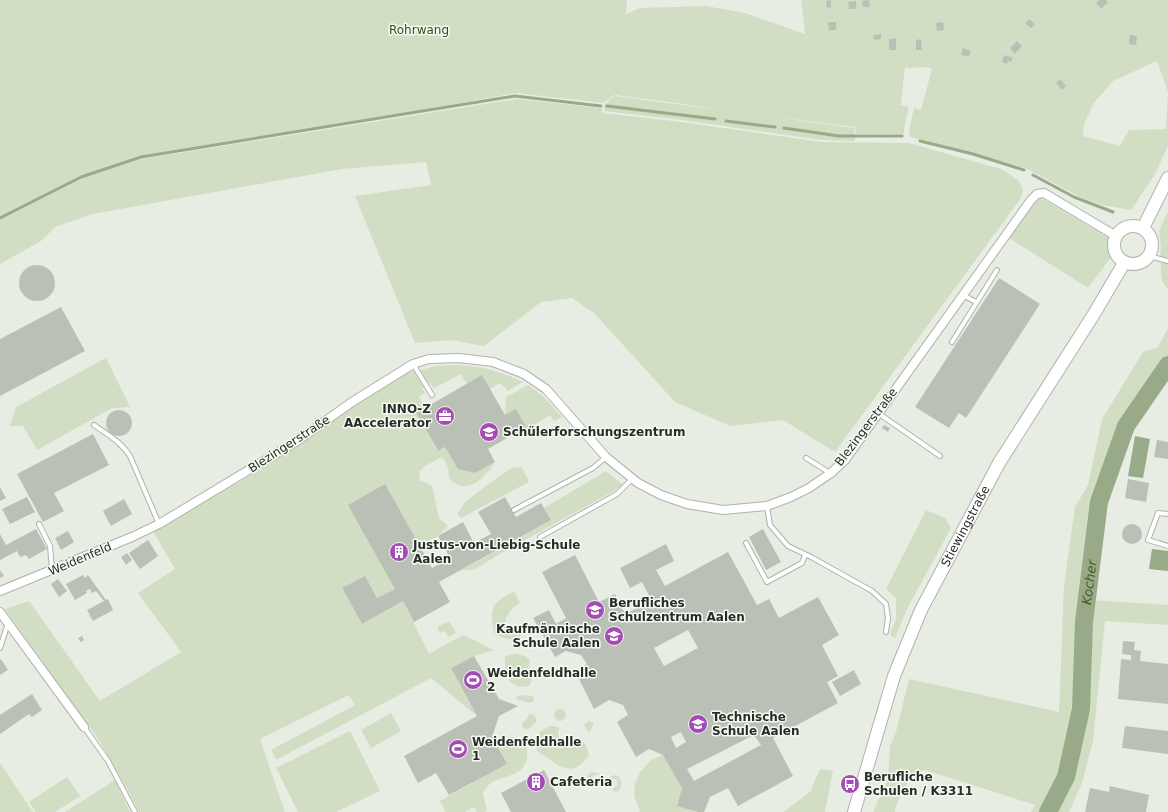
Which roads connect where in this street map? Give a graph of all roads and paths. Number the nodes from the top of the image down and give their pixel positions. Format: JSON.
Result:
{"nodes":[{"id":1,"x":1168,"y":178,"type":"edge"},
{"id":2,"x":1143,"y":228,"type":"junction"},
{"id":3,"x":1116,"y":236,"type":"junction"},
{"id":4,"x":1149,"y":256,"type":"junction"},
{"id":5,"x":1168,"y":261,"type":"edge"},
{"id":6,"x":1124,"y":263,"type":"junction"},
{"id":7,"x":997,"y":270,"type":"dead end"},
{"id":8,"x":963,"y":295,"type":"junction"},
{"id":9,"x":976,"y":302,"type":"junction"},
{"id":10,"x":952,"y":342,"type":"dead end"},
{"id":11,"x":413,"y":364,"type":"junction"},
{"id":12,"x":432,"y":395,"type":"dead end"},
{"id":13,"x":877,"y":413,"type":"junction"},
{"id":14,"x":94,"y":425,"type":"dead end"},
{"id":15,"x":940,"y":456,"type":"dead end"},
{"id":16,"x":606,"y":457,"type":"junction"},
{"id":17,"x":806,"y":458,"type":"dead end"},
{"id":18,"x":831,"y":474,"type":"junction"},
{"id":19,"x":633,"y":478,"type":"junction"},
{"id":20,"x":767,"y":506,"type":"junction"},
{"id":21,"x":514,"y":510,"type":"dead end"},
{"id":22,"x":1168,"y":514,"type":"edge"},
{"id":23,"x":39,"y":524,"type":"dead end"},
{"id":24,"x":159,"y":524,"type":"junction"},
{"id":25,"x":540,"y":537,"type":"dead end"},
{"id":26,"x":746,"y":543,"type":"dead end"},
{"id":27,"x":1168,"y":546,"type":"edge"},
{"id":28,"x":805,"y":555,"type":"junction"},
{"id":29,"x":52,"y":570,"type":"junction"},
{"id":30,"x":0,"y":591,"type":"edge"},
{"id":31,"x":0,"y":612,"type":"edge"},
{"id":32,"x":8,"y":623,"type":"junction"},
{"id":33,"x":886,"y":632,"type":"dead end"},
{"id":34,"x":0,"y":648,"type":"edge"},
{"id":35,"x":84,"y":727,"type":"joint"},
{"id":36,"x":135,"y":812,"type":"edge"},
{"id":37,"x":854,"y":812,"type":"edge"}],
"edges":[{"from":1,"to":2,"type":"main road"},
{"from":2,"to":3,"type":"main road"},
{"from":2,"to":4,"type":"main road"},
{"from":3,"to":6,"type":"main road"},
{"from":3,"to":8,"type":"street","name":"Blezingerstraße"},
{"from":4,"to":5,"type":"lane"},
{"from":4,"to":6,"type":"main road"},
{"from":6,"to":37,"type":"main road","name":"Stiewingstraße"},
{"from":7,"to":9,"type":"lane"},
{"from":8,"to":9,"type":"lane"},
{"from":8,"to":13,"type":"street","name":"Blezingerstraße"},
{"from":9,"to":10,"type":"lane"},
{"from":11,"to":12,"type":"lane"},
{"from":11,"to":16,"type":"street","name":"Blezingerstraße"},
{"from":11,"to":24,"type":"street","name":"Blezingerstraße"},
{"from":13,"to":15,"type":"lane"},
{"from":13,"to":18,"type":"street","name":"Blezingerstraße"},
{"from":14,"to":24,"type":"lane"},
{"from":16,"to":19,"type":"street","name":"Blezingerstraße"},
{"from":16,"to":21,"type":"lane"},
{"from":17,"to":18,"type":"lane"},
{"from":18,"to":20,"type":"street","name":"Blezingerstraße"},
{"from":19,"to":20,"type":"street","name":"Blezingerstraße"},
{"from":19,"to":25,"type":"lane"},
{"from":20,"to":28,"type":"lane"},
{"from":22,"to":27,"type":"lane"},
{"from":23,"to":29,"type":"lane"},
{"from":24,"to":29,"type":"street","name":"Weidenfeld"},
{"from":26,"to":28,"type":"lane"},
{"from":28,"to":33,"type":"lane"},
{"from":29,"to":30,"type":"street","name":"Weidenfeld"},
{"from":31,"to":32,"type":"street"},
{"from":32,"to":34,"type":"lane"},
{"from":32,"to":35,"type":"street"},
{"from":35,"to":36,"type":"lane"}]}
